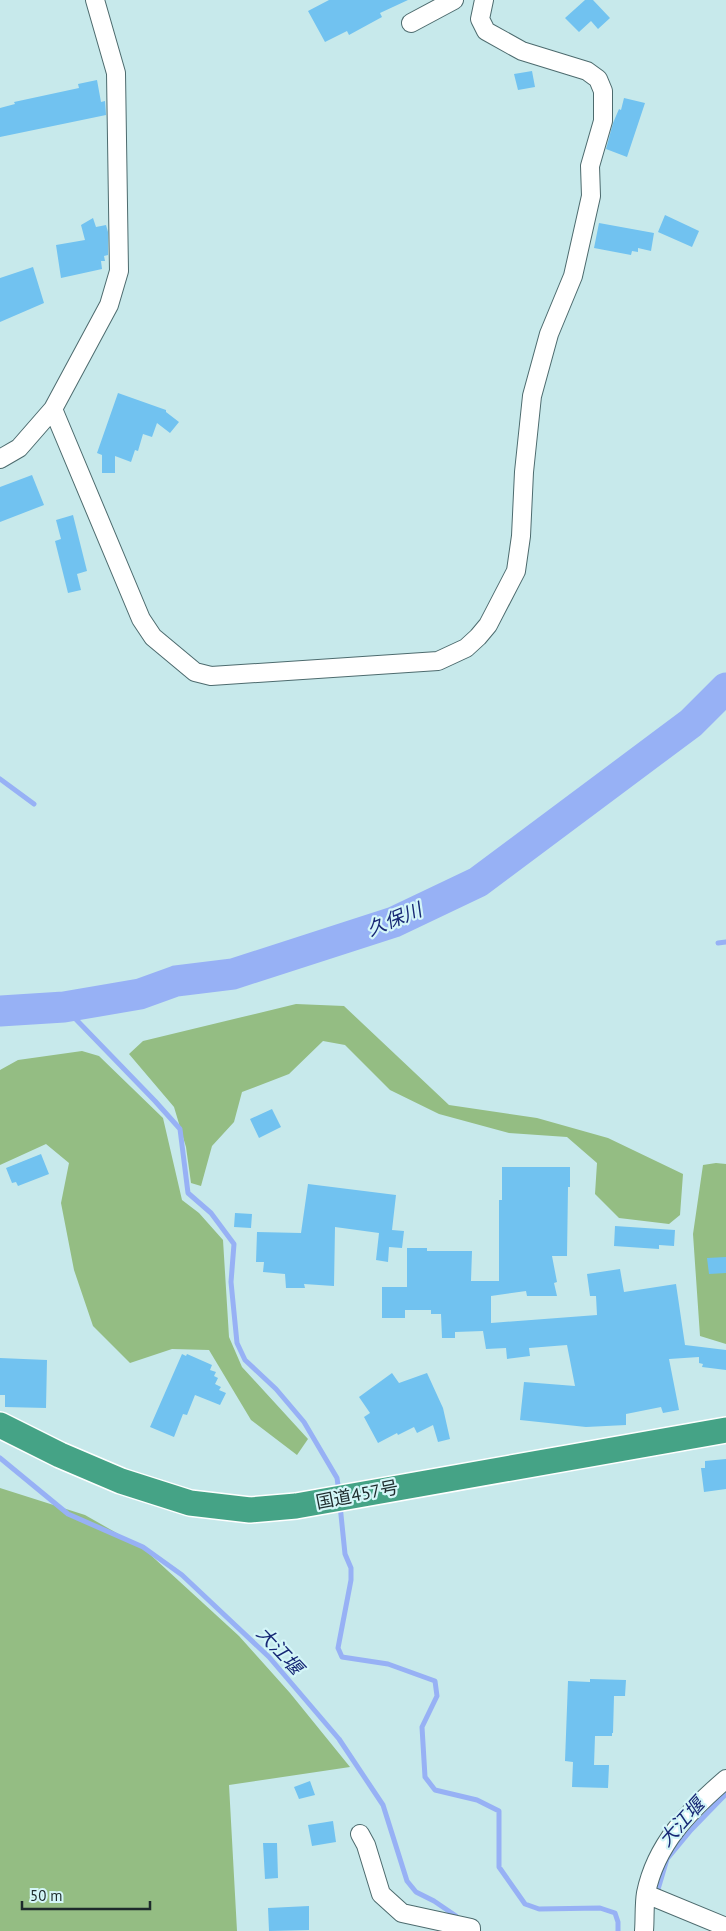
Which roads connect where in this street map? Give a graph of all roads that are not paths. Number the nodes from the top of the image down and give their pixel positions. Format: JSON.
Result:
{"nodes":[{"id":1,"x":95,"y":0,"type":"edge"},
{"id":2,"x":454,"y":0,"type":"edge"},
{"id":3,"x":484,"y":0,"type":"edge"},
{"id":4,"x":411,"y":23,"type":"dead end"},
{"id":5,"x":53,"y":409,"type":"junction"},
{"id":6,"x":0,"y":459,"type":"edge"},
{"id":7,"x":0,"y":1425,"type":"edge"},
{"id":8,"x":726,"y":1430,"type":"edge"},
{"id":9,"x":726,"y":1780,"type":"edge"},
{"id":10,"x":360,"y":1834,"type":"dead end"},
{"id":11,"x":646,"y":1894,"type":"junction"},
{"id":12,"x":726,"y":1927,"type":"edge"},
{"id":13,"x":471,"y":1931,"type":"edge"},
{"id":14,"x":644,"y":1931,"type":"edge"}],
"edges":[{"from":1,"to":5,"type":"street"},
{"from":2,"to":4,"type":"street"},
{"from":3,"to":5,"type":"street"},
{"from":5,"to":6,"type":"street"},
{"from":7,"to":8,"type":"highway","name":"国道457号"},
{"from":9,"to":11,"type":"street"},
{"from":10,"to":13,"type":"street"},
{"from":11,"to":12,"type":"street"},
{"from":11,"to":14,"type":"street"}]}
